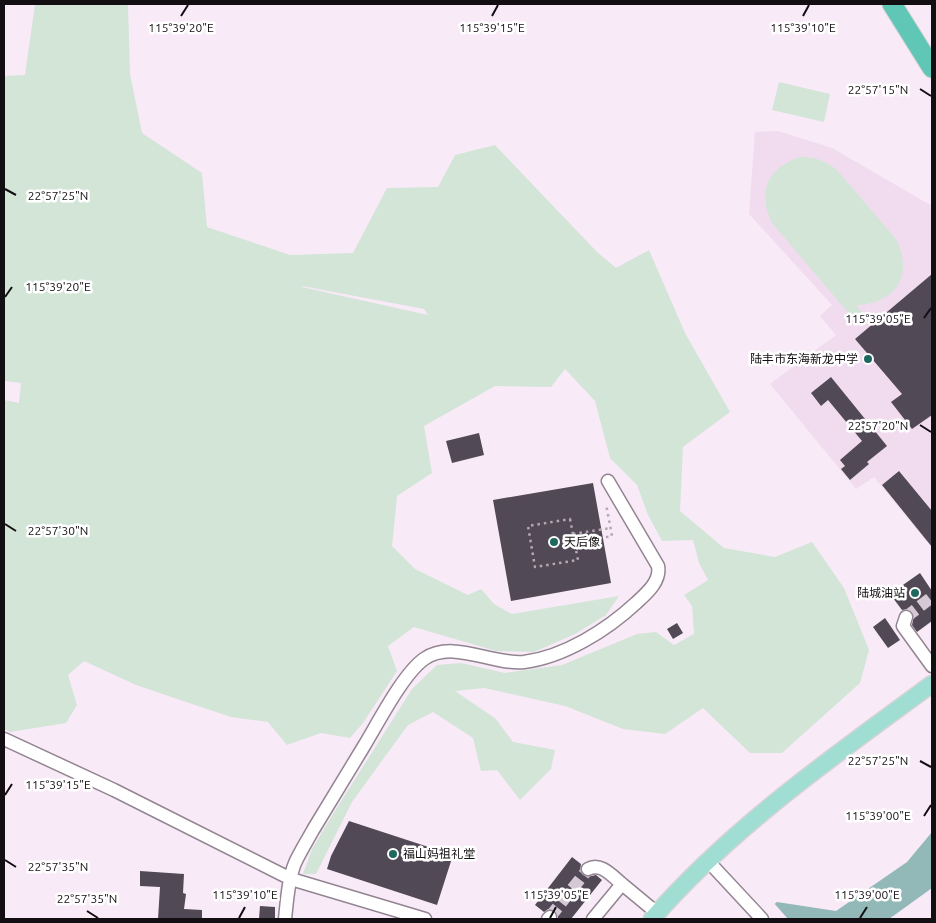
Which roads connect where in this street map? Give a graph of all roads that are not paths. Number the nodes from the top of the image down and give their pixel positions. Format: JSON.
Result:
{"nodes":[{"id":1,"x":892,"y":4,"type":"edge"},
{"id":2,"x":932,"y":68,"type":"edge"},
{"id":3,"x":610,"y":484,"type":"road end"},
{"id":4,"x":906,"y":617,"type":"dead end"},
{"id":5,"x":932,"y":666,"type":"edge"},
{"id":6,"x":932,"y":684,"type":"edge"},
{"id":7,"x":4,"y":739,"type":"edge"},
{"id":8,"x":708,"y":861,"type":"junction"},
{"id":9,"x":588,"y":869,"type":"dead end"},
{"id":10,"x":291,"y":880,"type":"junction"},
{"id":11,"x":622,"y":884,"type":"junction"},
{"id":12,"x":654,"y":916,"type":"edge"},
{"id":13,"x":285,"y":919,"type":"edge"},
{"id":14,"x":425,"y":919,"type":"edge"},
{"id":15,"x":594,"y":919,"type":"edge"},
{"id":16,"x":762,"y":919,"type":"edge"}],
"edges":[{"from":1,"to":2,"type":"highway"},
{"from":3,"to":10,"type":"street"},
{"from":4,"to":5,"type":"street"},
{"from":6,"to":8,"type":"main road"},
{"from":7,"to":10,"type":"street"},
{"from":8,"to":12,"type":"main road"},
{"from":8,"to":16,"type":"street"},
{"from":9,"to":11,"type":"street"},
{"from":10,"to":13,"type":"street"},
{"from":10,"to":14,"type":"street"},
{"from":11,"to":12,"type":"street"},
{"from":11,"to":15,"type":"street"}]}
